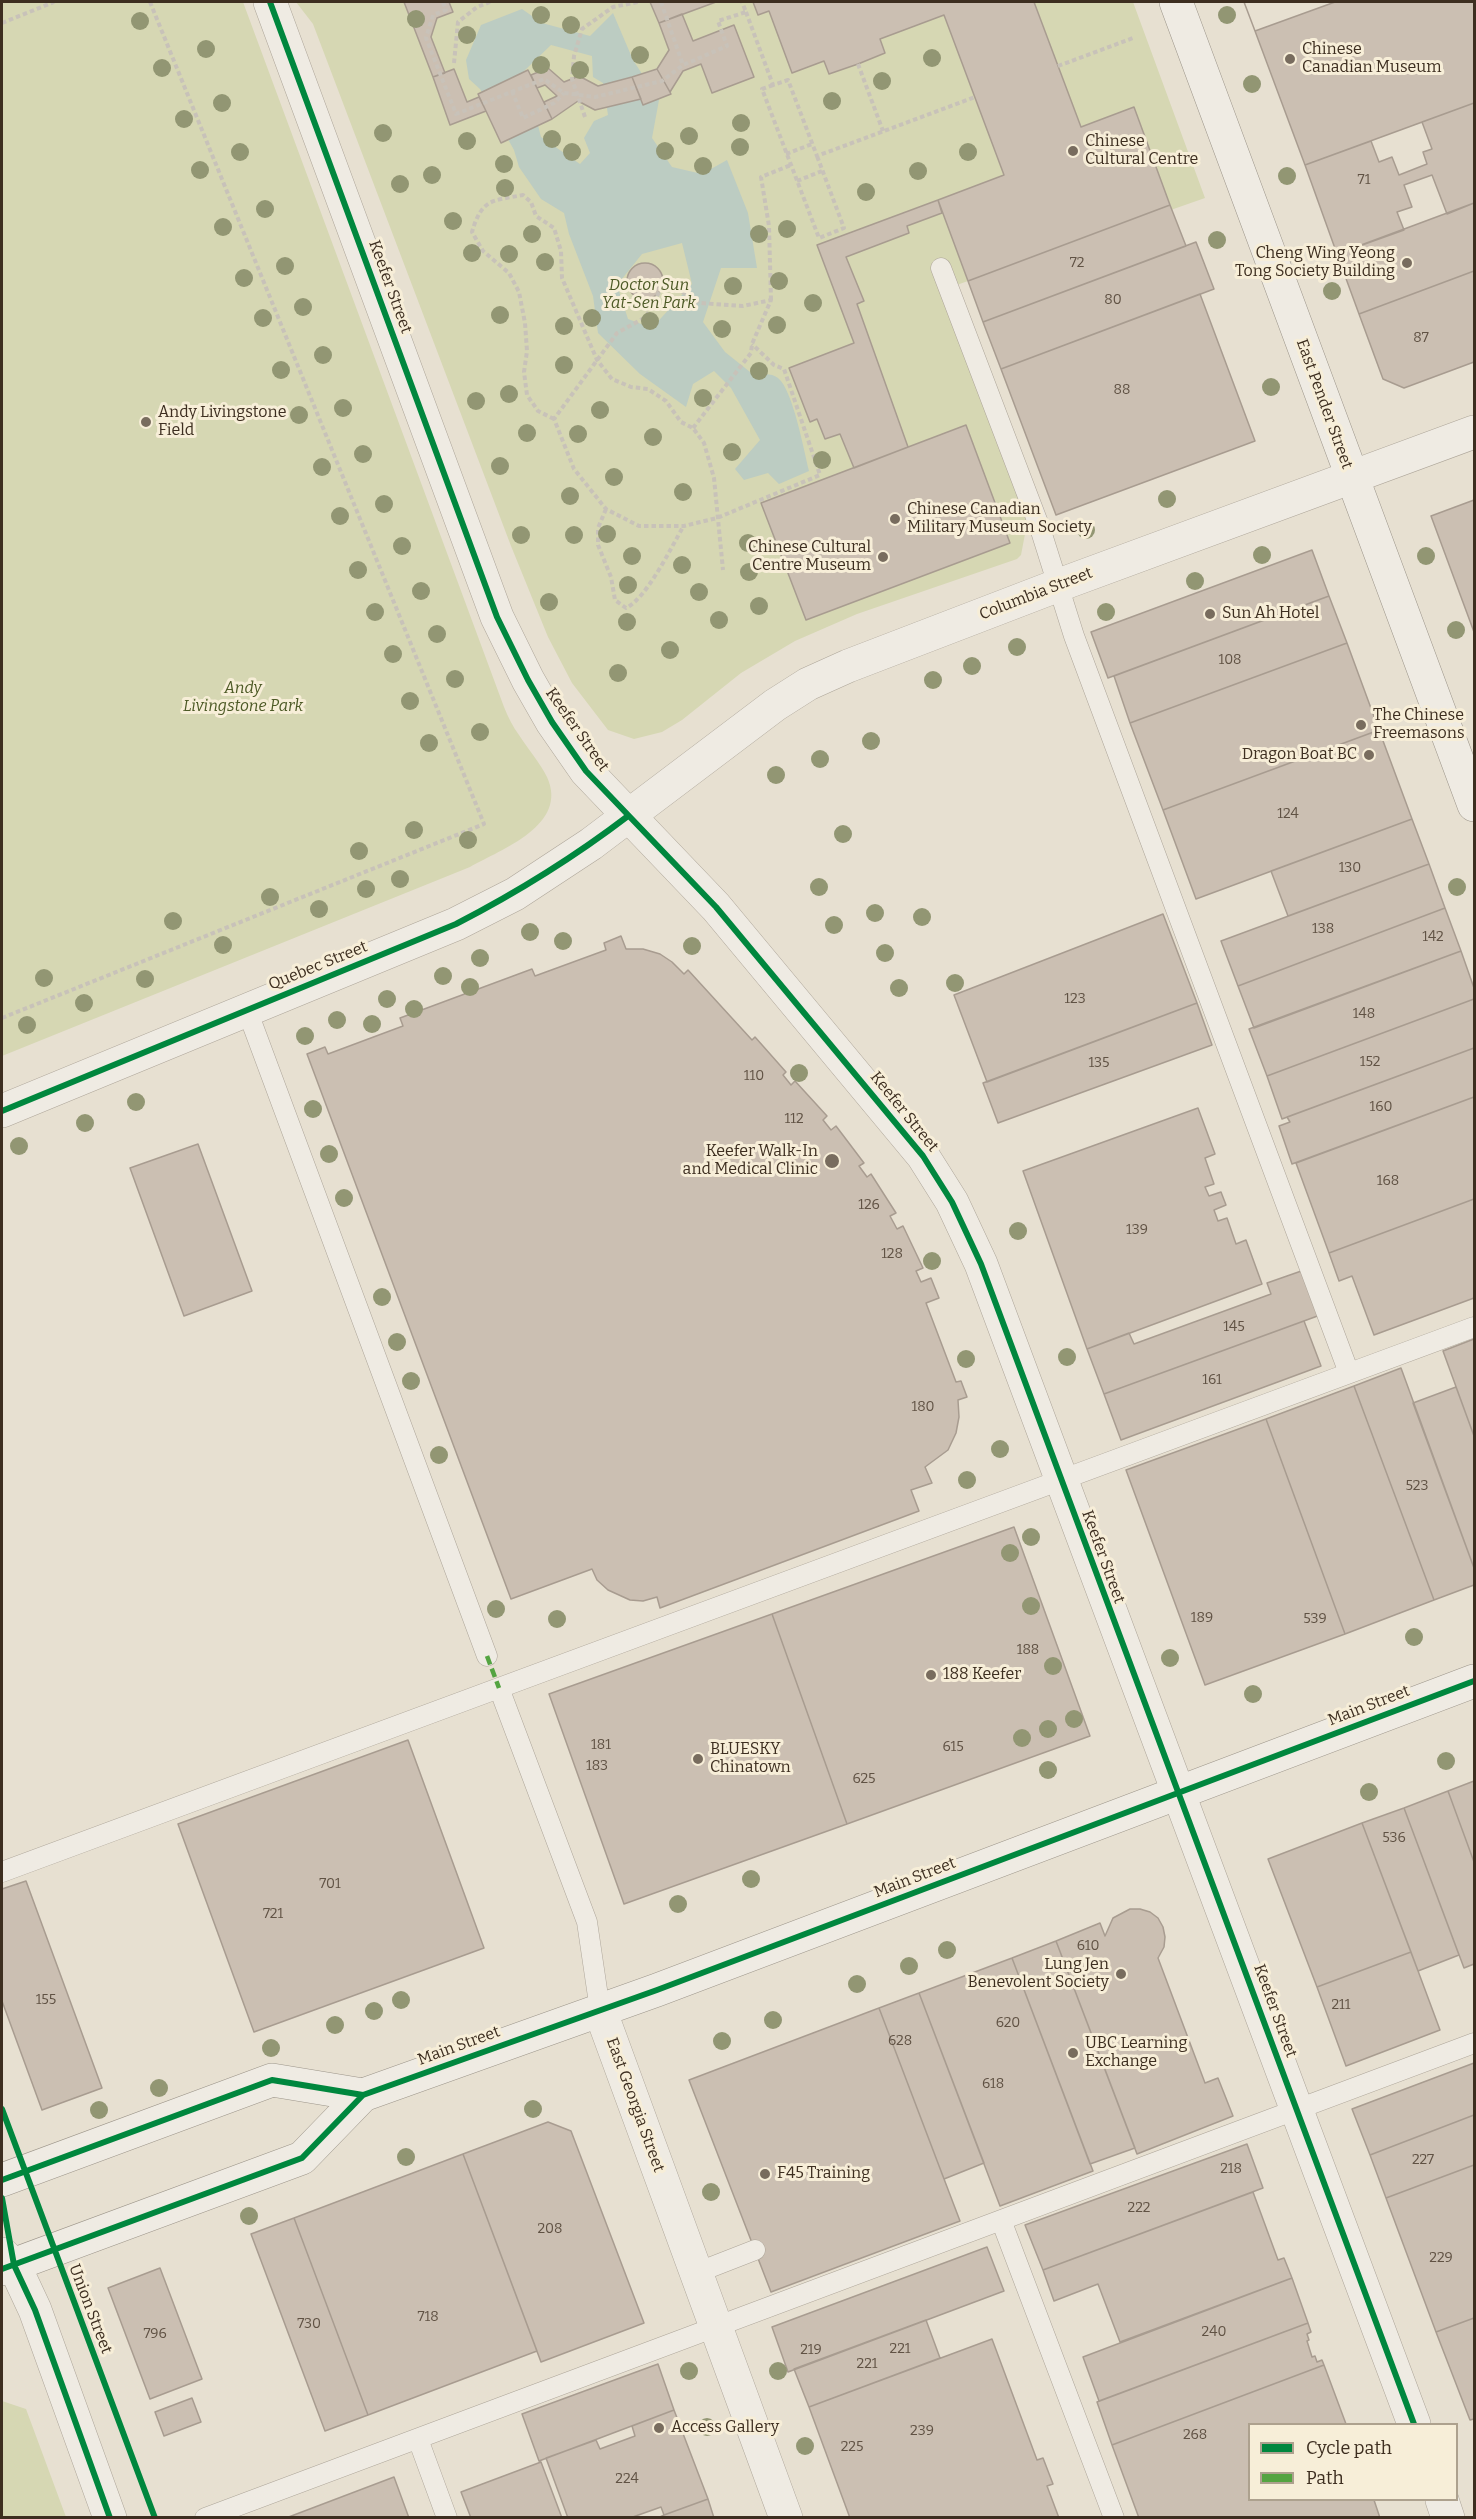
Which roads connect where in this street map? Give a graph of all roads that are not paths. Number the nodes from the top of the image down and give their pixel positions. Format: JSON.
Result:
{"nodes":[{"id":1,"x":270,"y":2,"type":"edge"},
{"id":2,"x":1176,"y":2,"type":"edge"},
{"id":3,"x":941,"y":268,"type":"dead end"},
{"id":4,"x":1474,"y":432,"type":"edge"},
{"id":5,"x":1351,"y":477,"type":"junction"},
{"id":6,"x":1059,"y":585,"type":"junction"},
{"id":7,"x":1474,"y":805,"type":"edge"},
{"id":8,"x":628,"y":816,"type":"junction"},
{"id":9,"x":247,"y":1010,"type":"junction"},
{"id":10,"x":2,"y":1111,"type":"edge"},
{"id":11,"x":1474,"y":1327,"type":"edge"},
{"id":12,"x":1349,"y":1373,"type":"junction"},
{"id":13,"x":1061,"y":1479,"type":"junction"},
{"id":14,"x":487,"y":1656,"type":"dead end"},
{"id":15,"x":1474,"y":1681,"type":"edge"},
{"id":16,"x":499,"y":1688,"type":"junction"},
{"id":17,"x":1177,"y":1792,"type":"junction"},
{"id":18,"x":2,"y":1872,"type":"edge"},
{"id":19,"x":600,"y":2010,"type":"junction"},
{"id":20,"x":1474,"y":2043,"type":"edge"},
{"id":21,"x":363,"y":2095,"type":"junction"},
{"id":22,"x":1296,"y":2109,"type":"junction"},
{"id":23,"x":2,"y":2180,"type":"edge"},
{"id":24,"x":1001,"y":2220,"type":"junction"},
{"id":25,"x":754,"y":2250,"type":"dead end"},
{"id":26,"x":6,"y":2263,"type":"edge"},
{"id":27,"x":696,"y":2273,"type":"junction"},
{"id":28,"x":716,"y":2325,"type":"junction"},
{"id":29,"x":1414,"y":2423,"type":"edge"},
{"id":30,"x":418,"y":2439,"type":"junction"},
{"id":31,"x":1443,"y":2501,"type":"edge"},
{"id":32,"x":110,"y":2517,"type":"edge"},
{"id":33,"x":205,"y":2517,"type":"edge"},
{"id":34,"x":447,"y":2517,"type":"edge"},
{"id":35,"x":786,"y":2517,"type":"edge"},
{"id":36,"x":1114,"y":2517,"type":"edge"},
{"id":37,"x":1448,"y":2517,"type":"edge"}],
"edges":[{"from":1,"to":8,"type":"street","name":"Keefer Street"},
{"from":2,"to":5,"type":"street","name":"East Pender Street"},
{"from":3,"to":6,"type":"lane"},
{"from":4,"to":5,"type":"street","name":"Columbia Street"},
{"from":5,"to":6,"type":"street","name":"Columbia Street"},
{"from":5,"to":7,"type":"street","name":"East Pender Street"},
{"from":6,"to":8,"type":"street","name":"Columbia Street"},
{"from":6,"to":12,"type":"lane"},
{"from":8,"to":9,"type":"street","name":"Quebec Street"},
{"from":8,"to":13,"type":"street","name":"Keefer Street"},
{"from":9,"to":10,"type":"street","name":"Quebec Street"},
{"from":9,"to":14,"type":"lane"},
{"from":11,"to":12,"type":"lane"},
{"from":12,"to":13,"type":"lane"},
{"from":13,"to":16,"type":"lane"},
{"from":13,"to":17,"type":"street","name":"Keefer Street"},
{"from":15,"to":17,"type":"street","name":"Main Street"},
{"from":16,"to":18,"type":"lane"},
{"from":16,"to":19,"type":"lane","name":"East Georgia Street"},
{"from":17,"to":19,"type":"street","name":"Main Street"},
{"from":17,"to":22,"type":"street","name":"Keefer Street"},
{"from":19,"to":21,"type":"street","name":"Main Street"},
{"from":19,"to":27,"type":"street","name":"East Georgia Street"},
{"from":20,"to":22,"type":"lane"},
{"from":21,"to":23,"type":"street","name":"Main Street"},
{"from":21,"to":26,"type":"street","name":"Main Street"},
{"from":22,"to":24,"type":"lane"},
{"from":22,"to":29,"type":"street","name":"Keefer Street"},
{"from":24,"to":28,"type":"lane"},
{"from":24,"to":36,"type":"lane"},
{"from":25,"to":27,"type":"lane"},
{"from":26,"to":32,"type":"street"},
{"from":27,"to":28,"type":"street","name":"East Georgia Street"},
{"from":28,"to":30,"type":"lane"},
{"from":28,"to":35,"type":"street","name":"East Georgia Street"},
{"from":30,"to":33,"type":"lane"},
{"from":30,"to":34,"type":"lane"},
{"from":31,"to":37,"type":"street"}]}
